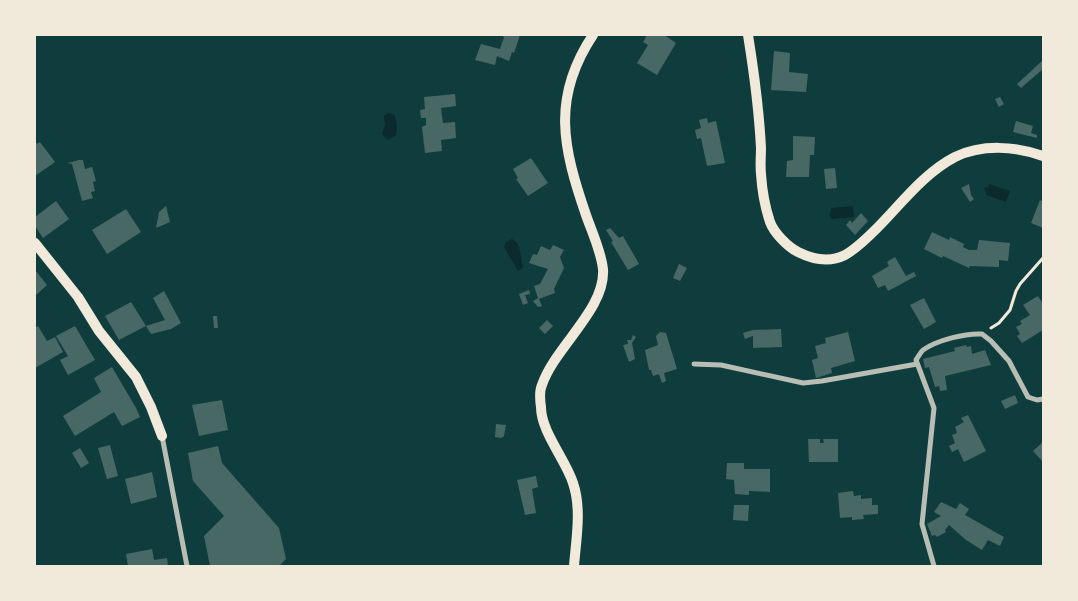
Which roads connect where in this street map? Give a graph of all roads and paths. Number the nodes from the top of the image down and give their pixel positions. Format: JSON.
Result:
{"nodes":[{"id":1,"x":593,"y":35,"type":"edge"},
{"id":2,"x":748,"y":35,"type":"edge"},
{"id":3,"x":1043,"y":156,"type":"edge"},
{"id":4,"x":35,"y":243,"type":"edge"},
{"id":5,"x":1043,"y":258,"type":"edge"},
{"id":6,"x":982,"y":334,"type":"junction"},
{"id":7,"x":694,"y":364,"type":"dead end"},
{"id":8,"x":917,"y":364,"type":"junction"},
{"id":9,"x":1043,"y":399,"type":"edge"},
{"id":10,"x":162,"y":436,"type":"joint"},
{"id":11,"x":187,"y":566,"type":"edge"},
{"id":12,"x":574,"y":566,"type":"edge"},
{"id":13,"x":934,"y":566,"type":"edge"}],
"edges":[{"from":1,"to":12,"type":"main road"},
{"from":2,"to":3,"type":"main road"},
{"from":4,"to":10,"type":"main road"},
{"from":5,"to":6,"type":"path"},
{"from":6,"to":8,"type":"street"},
{"from":6,"to":9,"type":"street"},
{"from":7,"to":8,"type":"street"},
{"from":8,"to":13,"type":"street"},
{"from":10,"to":11,"type":"street"}]}
